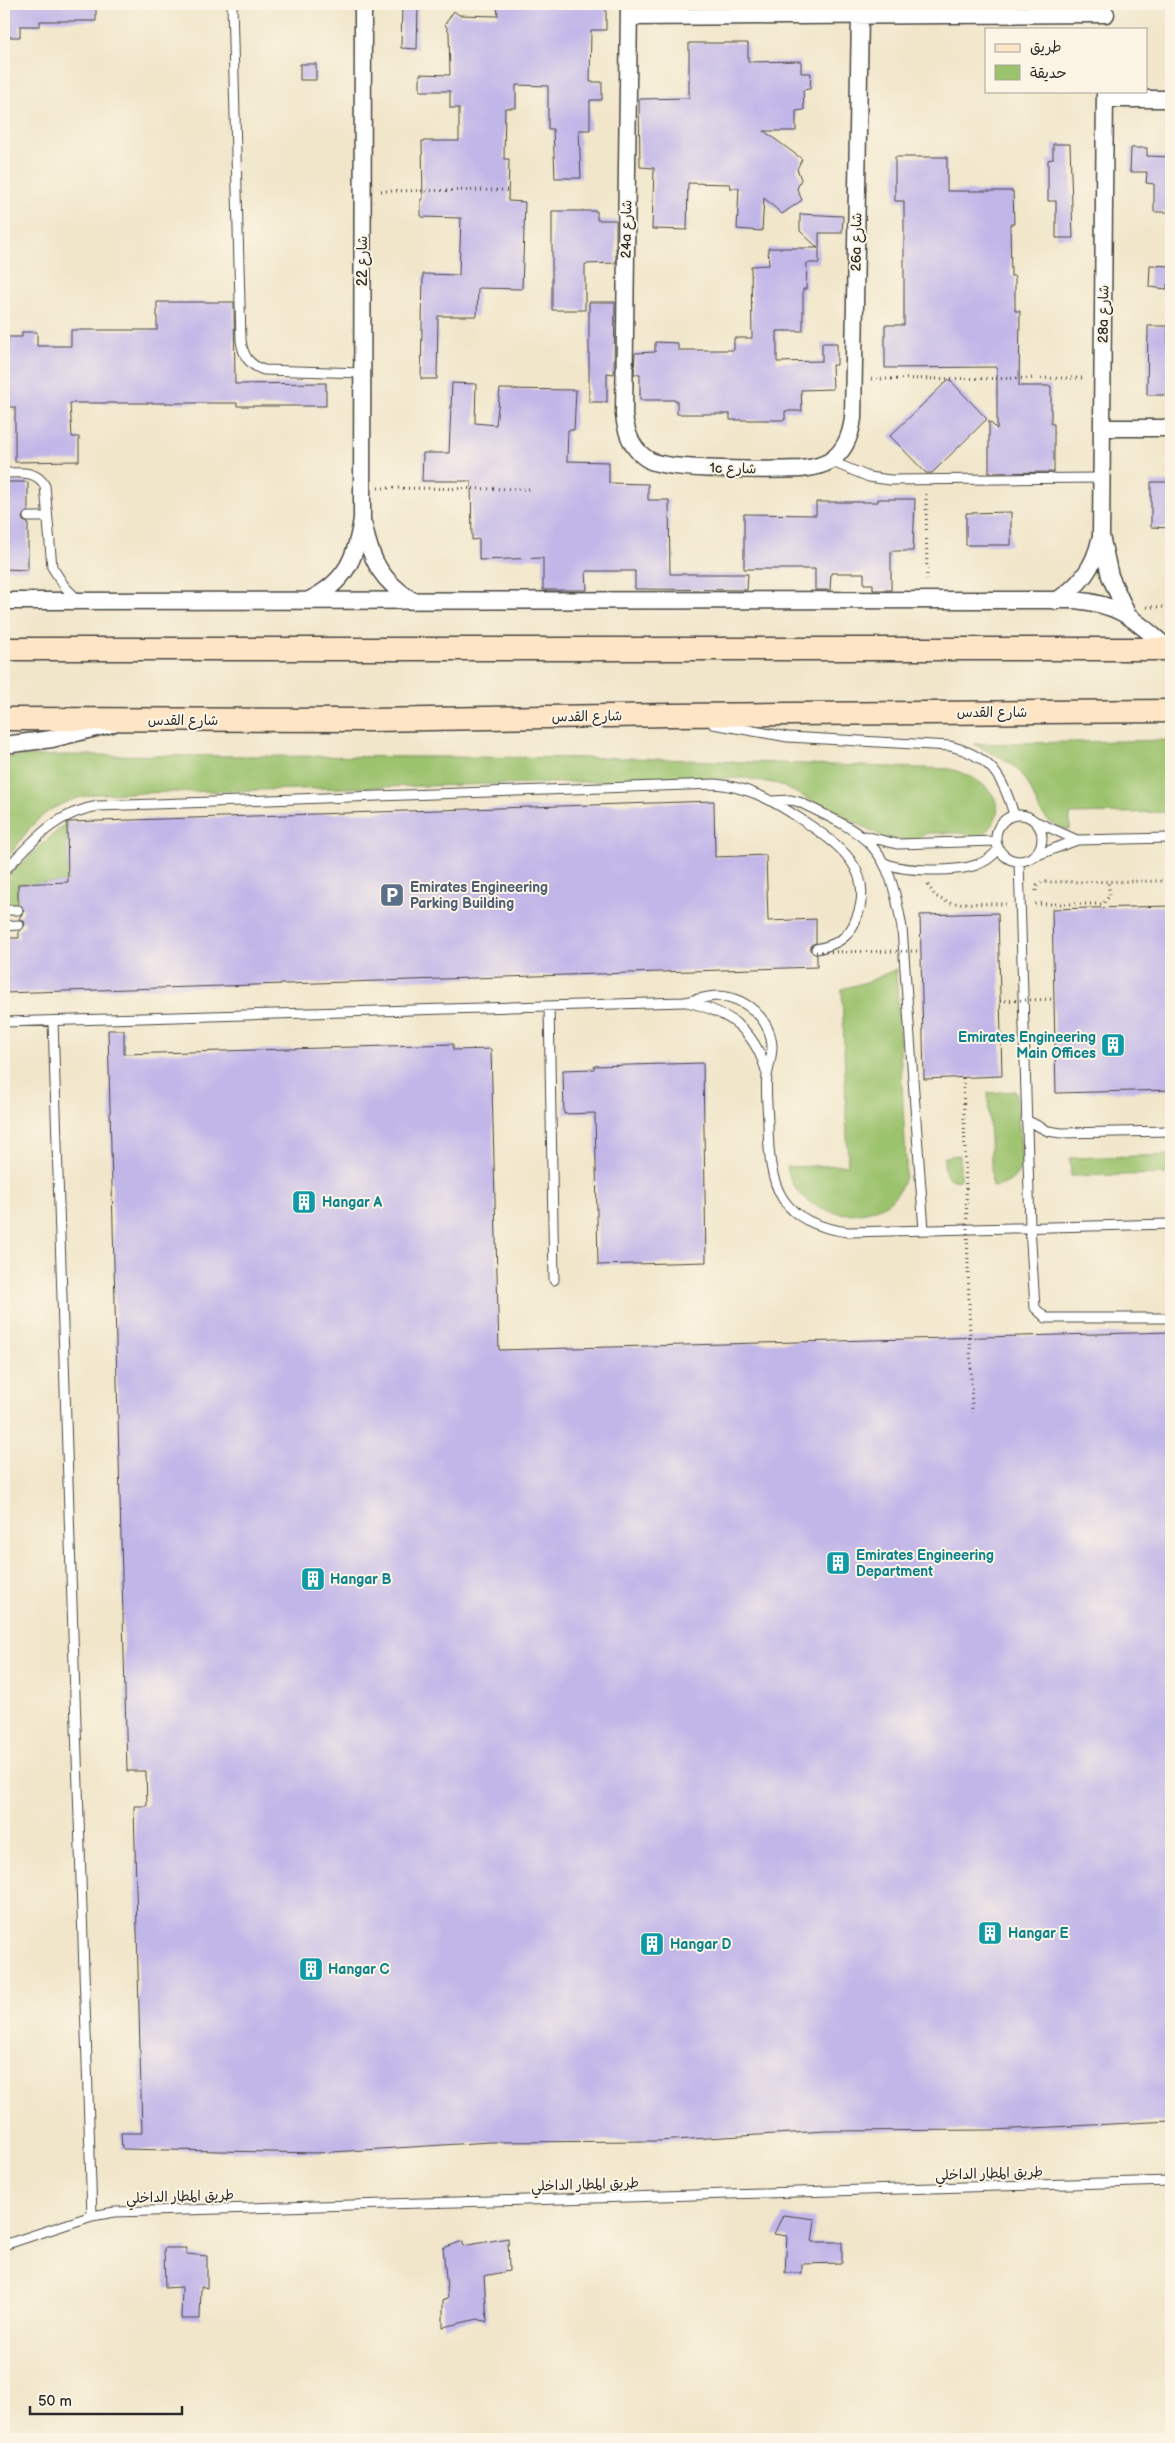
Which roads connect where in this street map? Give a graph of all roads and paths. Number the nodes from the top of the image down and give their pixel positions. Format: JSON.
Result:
{"nodes":[{"id":1,"x":232,"y":4,"type":"edge"},
{"id":2,"x":363,"y":4,"type":"edge"},
{"id":3,"x":629,"y":10,"type":"edge"},
{"id":4,"x":860,"y":15,"type":"junction"},
{"id":5,"x":1106,"y":15,"type":"edge"},
{"id":6,"x":1105,"y":95,"type":"edge"},
{"id":7,"x":1171,"y":99,"type":"edge"},
{"id":8,"x":507,"y":190,"type":"dead end"},
{"id":9,"x":362,"y":191,"type":"junction"},
{"id":10,"x":362,"y":373,"type":"junction"},
{"id":11,"x":1103,"y":378,"type":"junction"},
{"id":12,"x":854,"y":380,"type":"junction"},
{"id":13,"x":1102,"y":428,"type":"junction"},
{"id":14,"x":1171,"y":428,"type":"edge"},
{"id":15,"x":638,"y":451,"type":"joint"},
{"id":16,"x":830,"y":461,"type":"junction"},
{"id":17,"x":4,"y":473,"type":"edge"},
{"id":18,"x":1102,"y":478,"type":"junction"},
{"id":19,"x":926,"y":480,"type":"junction"},
{"id":20,"x":362,"y":488,"type":"junction"},
{"id":21,"x":533,"y":489,"type":"dead end"},
{"id":22,"x":28,"y":517,"type":"dead end"},
{"id":23,"x":47,"y":517,"type":"junction"},
{"id":24,"x":362,"y":519,"type":"junction"},
{"id":25,"x":1101,"y":536,"type":"junction"},
{"id":26,"x":4,"y":601,"type":"edge"},
{"id":27,"x":80,"y":601,"type":"junction"},
{"id":28,"x":306,"y":601,"type":"junction"},
{"id":29,"x":413,"y":601,"type":"junction"},
{"id":30,"x":927,"y":601,"type":"junction"},
{"id":31,"x":1056,"y":601,"type":"junction"},
{"id":32,"x":1128,"y":614,"type":"junction"},
{"id":33,"x":4,"y":649,"type":"edge"},
{"id":34,"x":1170,"y":649,"type":"edge"},
{"id":35,"x":1171,"y":711,"type":"edge"},
{"id":36,"x":672,"y":715,"type":"junction"},
{"id":37,"x":4,"y":719,"type":"edge"},
{"id":38,"x":126,"y":719,"type":"junction"},
{"id":39,"x":4,"y":745,"type":"edge"},
{"id":40,"x":772,"y":800,"type":"junction"},
{"id":41,"x":1014,"y":816,"type":"junction"},
{"id":42,"x":1034,"y":820,"type":"junction"},
{"id":43,"x":858,"y":832,"type":"junction"},
{"id":44,"x":1171,"y":838,"type":"edge"},
{"id":45,"x":1077,"y":840,"type":"junction"},
{"id":46,"x":996,"y":841,"type":"junction"},
{"id":47,"x":998,"y":850,"type":"junction"},
{"id":48,"x":1033,"y":857,"type":"junction"},
{"id":49,"x":1019,"y":862,"type":"junction"},
{"id":50,"x":884,"y":863,"type":"junction"},
{"id":51,"x":4,"y":870,"type":"edge"},
{"id":52,"x":1171,"y":881,"type":"edge"},
{"id":53,"x":1035,"y":904,"type":"dead end"},
{"id":54,"x":4,"y":910,"type":"edge"},
{"id":55,"x":18,"y":910,"type":"dead end"},
{"id":56,"x":19,"y":925,"type":"dead end"},
{"id":57,"x":4,"y":926,"type":"edge"},
{"id":58,"x":921,"y":950,"type":"dead end"},
{"id":59,"x":816,"y":951,"type":"joint"},
{"id":60,"x":1054,"y":999,"type":"dead end"},
{"id":61,"x":1000,"y":1001,"type":"dead end"},
{"id":62,"x":684,"y":1002,"type":"junction"},
{"id":63,"x":549,"y":1006,"type":"junction"},
{"id":64,"x":53,"y":1020,"type":"junction"},
{"id":65,"x":4,"y":1022,"type":"edge"},
{"id":66,"x":767,"y":1077,"type":"junction"},
{"id":67,"x":963,"y":1078,"type":"dead end"},
{"id":68,"x":1026,"y":1120,"type":"junction"},
{"id":69,"x":1171,"y":1131,"type":"edge"},
{"id":70,"x":1171,"y":1224,"type":"edge"},
{"id":71,"x":1030,"y":1226,"type":"junction"},
{"id":72,"x":924,"y":1230,"type":"junction"},
{"id":73,"x":554,"y":1280,"type":"dead end"},
{"id":74,"x":1171,"y":1318,"type":"edge"},
{"id":75,"x":972,"y":1413,"type":"dead end"},
{"id":76,"x":1171,"y":2182,"type":"edge"},
{"id":77,"x":92,"y":2216,"type":"junction"},
{"id":78,"x":4,"y":2245,"type":"edge"}],
"edges":[{"from":1,"to":10,"type":"lane"},
{"from":2,"to":9,"type":"street","name":"شارع 22"},
{"from":3,"to":4,"type":"street"},
{"from":3,"to":15,"type":"street","name":"24a شارع"},
{"from":4,"to":5,"type":"street"},
{"from":4,"to":12,"type":"street","name":"26a شارع"},
{"from":6,"to":7,"type":"street"},
{"from":6,"to":11,"type":"street","name":"28a شارع"},
{"from":8,"to":9,"type":"path"},
{"from":9,"to":10,"type":"street","name":"شارع 22"},
{"from":10,"to":20,"type":"street","name":"شارع 22"},
{"from":11,"to":12,"type":"path"},
{"from":11,"to":13,"type":"street","name":"28a شارع"},
{"from":12,"to":16,"type":"street","name":"26a شارع"},
{"from":13,"to":14,"type":"street"},
{"from":13,"to":18,"type":"street","name":"28a شارع"},
{"from":15,"to":16,"type":"street","name":"1c شارع"},
{"from":16,"to":19,"type":"lane"},
{"from":17,"to":23,"type":"lane"},
{"from":18,"to":19,"type":"lane"},
{"from":18,"to":25,"type":"street","name":"28a شارع"},
{"from":19,"to":30,"type":"path"},
{"from":20,"to":21,"type":"path"},
{"from":20,"to":24,"type":"street","name":"شارع 22"},
{"from":22,"to":23,"type":"lane"},
{"from":23,"to":27,"type":"lane"},
{"from":24,"to":28,"type":"street","name":"شارع 22"},
{"from":24,"to":29,"type":"street","name":"شارع 22"},
{"from":25,"to":31,"type":"street","name":"28a شارع"},
{"from":25,"to":32,"type":"street","name":"28a شارع"},
{"from":26,"to":27,"type":"street"},
{"from":27,"to":28,"type":"street"},
{"from":28,"to":29,"type":"street"},
{"from":29,"to":30,"type":"street"},
{"from":30,"to":31,"type":"street"},
{"from":31,"to":32,"type":"street"},
{"from":32,"to":34,"type":"street"},
{"from":33,"to":34,"type":"main road"},
{"from":35,"to":36,"type":"main road","name":"شارع القدس"},
{"from":36,"to":38,"type":"main road","name":"شارع القدس"},
{"from":36,"to":41,"type":"lane"},
{"from":37,"to":38,"type":"main road","name":"شارع القدس"},
{"from":38,"to":39,"type":"street"},
{"from":40,"to":43,"type":"lane"},
{"from":40,"to":51,"type":"lane"},
{"from":40,"to":59,"type":"lane"},
{"from":41,"to":42,"type":"lane"},
{"from":41,"to":46,"type":"lane"},
{"from":42,"to":45,"type":"lane"},
{"from":42,"to":48,"type":"lane"},
{"from":43,"to":46,"type":"lane"},
{"from":43,"to":50,"type":"lane"},
{"from":44,"to":45,"type":"lane"},
{"from":45,"to":48,"type":"lane"},
{"from":46,"to":47,"type":"lane"},
{"from":47,"to":49,"type":"lane"},
{"from":47,"to":50,"type":"lane"},
{"from":48,"to":49,"type":"lane"},
{"from":49,"to":68,"type":"lane"},
{"from":50,"to":72,"type":"lane"},
{"from":52,"to":53,"type":"path"},
{"from":54,"to":55,"type":"lane"},
{"from":56,"to":57,"type":"lane"},
{"from":58,"to":59,"type":"path","bridge":true},
{"from":60,"to":61,"type":"path","bridge":true},
{"from":62,"to":63,"type":"lane"},
{"from":62,"to":66,"type":"lane"},
{"from":62,"to":66,"type":"lane"},
{"from":63,"to":64,"type":"lane"},
{"from":63,"to":73,"type":"lane"},
{"from":64,"to":65,"type":"lane"},
{"from":64,"to":77,"type":"lane"},
{"from":66,"to":72,"type":"lane"},
{"from":67,"to":75,"type":"path","bridge":true},
{"from":68,"to":69,"type":"lane"},
{"from":68,"to":71,"type":"lane"},
{"from":70,"to":71,"type":"lane"},
{"from":71,"to":72,"type":"lane"},
{"from":71,"to":74,"type":"lane"},
{"from":76,"to":77,"type":"lane","name":"طريق المطار الداخلي"},
{"from":77,"to":78,"type":"lane","name":"طريق المطار الداخلي"}]}
